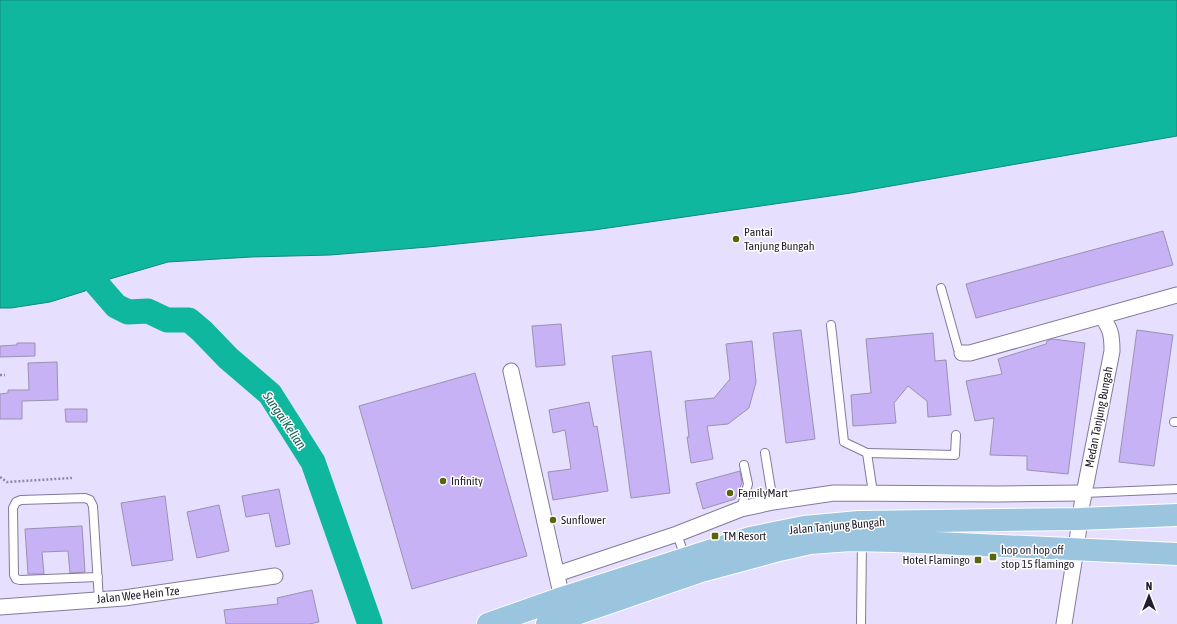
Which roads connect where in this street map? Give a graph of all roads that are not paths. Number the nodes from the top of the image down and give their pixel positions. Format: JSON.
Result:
{"nodes":[{"id":1,"x":941,"y":288,"type":"dead end"},
{"id":2,"x":1177,"y":295,"type":"edge"},
{"id":3,"x":1102,"y":317,"type":"junction"},
{"id":4,"x":831,"y":325,"type":"dead end"},
{"id":5,"x":962,"y":353,"type":"joint"},
{"id":6,"x":511,"y":372,"type":"dead end"},
{"id":7,"x":956,"y":435,"type":"dead end"},
{"id":8,"x":765,"y":453,"type":"dead end"},
{"id":9,"x":867,"y":453,"type":"junction"},
{"id":10,"x":744,"y":465,"type":"dead end"},
{"id":11,"x":1177,"y":489,"type":"edge"},
{"id":12,"x":873,"y":493,"type":"junction"},
{"id":13,"x":1084,"y":493,"type":"junction"},
{"id":14,"x":773,"y":502,"type":"junction"},
{"id":15,"x":741,"y":509,"type":"junction"},
{"id":16,"x":1177,"y":515,"type":"edge"},
{"id":17,"x":1079,"y":519,"type":"junction"},
{"id":18,"x":677,"y":534,"type":"junction"},
{"id":19,"x":862,"y":541,"type":"junction"},
{"id":20,"x":1076,"y":549,"type":"junction"},
{"id":21,"x":1177,"y":554,"type":"edge"},
{"id":22,"x":685,"y":558,"type":"junction"},
{"id":23,"x":557,"y":574,"type":"junction"},
{"id":24,"x":276,"y":576,"type":"dead end"},
{"id":25,"x":98,"y":577,"type":"junction"},
{"id":26,"x":562,"y":598,"type":"junction"},
{"id":27,"x":99,"y":600,"type":"junction"},
{"id":28,"x":0,"y":607,"type":"edge"},
{"id":29,"x":488,"y":624,"type":"edge"},
{"id":30,"x":547,"y":624,"type":"edge"},
{"id":31,"x":861,"y":624,"type":"edge"},
{"id":32,"x":1064,"y":624,"type":"edge"}],
"edges":[{"from":1,"to":5,"type":"lane"},
{"from":2,"to":3,"type":"street"},
{"from":3,"to":5,"type":"street"},
{"from":3,"to":13,"type":"street","name":"Medan Tanjung Bungah"},
{"from":4,"to":9,"type":"lane"},
{"from":6,"to":23,"type":"street"},
{"from":7,"to":9,"type":"lane"},
{"from":8,"to":14,"type":"lane"},
{"from":9,"to":12,"type":"lane"},
{"from":10,"to":15,"type":"lane"},
{"from":11,"to":13,"type":"lane"},
{"from":12,"to":13,"type":"street"},
{"from":12,"to":14,"type":"street"},
{"from":13,"to":17,"type":"street","name":"Medan Tanjung Bungah"},
{"from":14,"to":15,"type":"street"},
{"from":15,"to":18,"type":"street"},
{"from":16,"to":17,"type":"main road","name":"Jalan Tanjung Bungah"},
{"from":17,"to":20,"type":"street","name":"Medan Tanjung Bungah"},
{"from":17,"to":22,"type":"main road","name":"Jalan Tanjung Bungah"},
{"from":18,"to":22,"type":"lane"},
{"from":18,"to":23,"type":"street"},
{"from":19,"to":20,"type":"main road","name":"Jalan Tanjung Bungah"},
{"from":19,"to":30,"type":"main road","name":"Jalan Tanjung Bungah"},
{"from":19,"to":31,"type":"lane"},
{"from":20,"to":21,"type":"main road","name":"Jalan Tanjung Bungah"},
{"from":20,"to":32,"type":"street","name":"Medan Tanjung Bungah"},
{"from":22,"to":26,"type":"main road","name":"Jalan Tanjung Bungah"},
{"from":23,"to":26,"type":"street"},
{"from":24,"to":27,"type":"street","name":"Jalan Wee Hein Tze"},
{"from":25,"to":25,"type":"lane"},
{"from":25,"to":27,"type":"lane"},
{"from":26,"to":29,"type":"main road","name":"Jalan Tanjung Bungah"},
{"from":27,"to":28,"type":"street","name":"Jalan Wee Hein Tze"}]}
